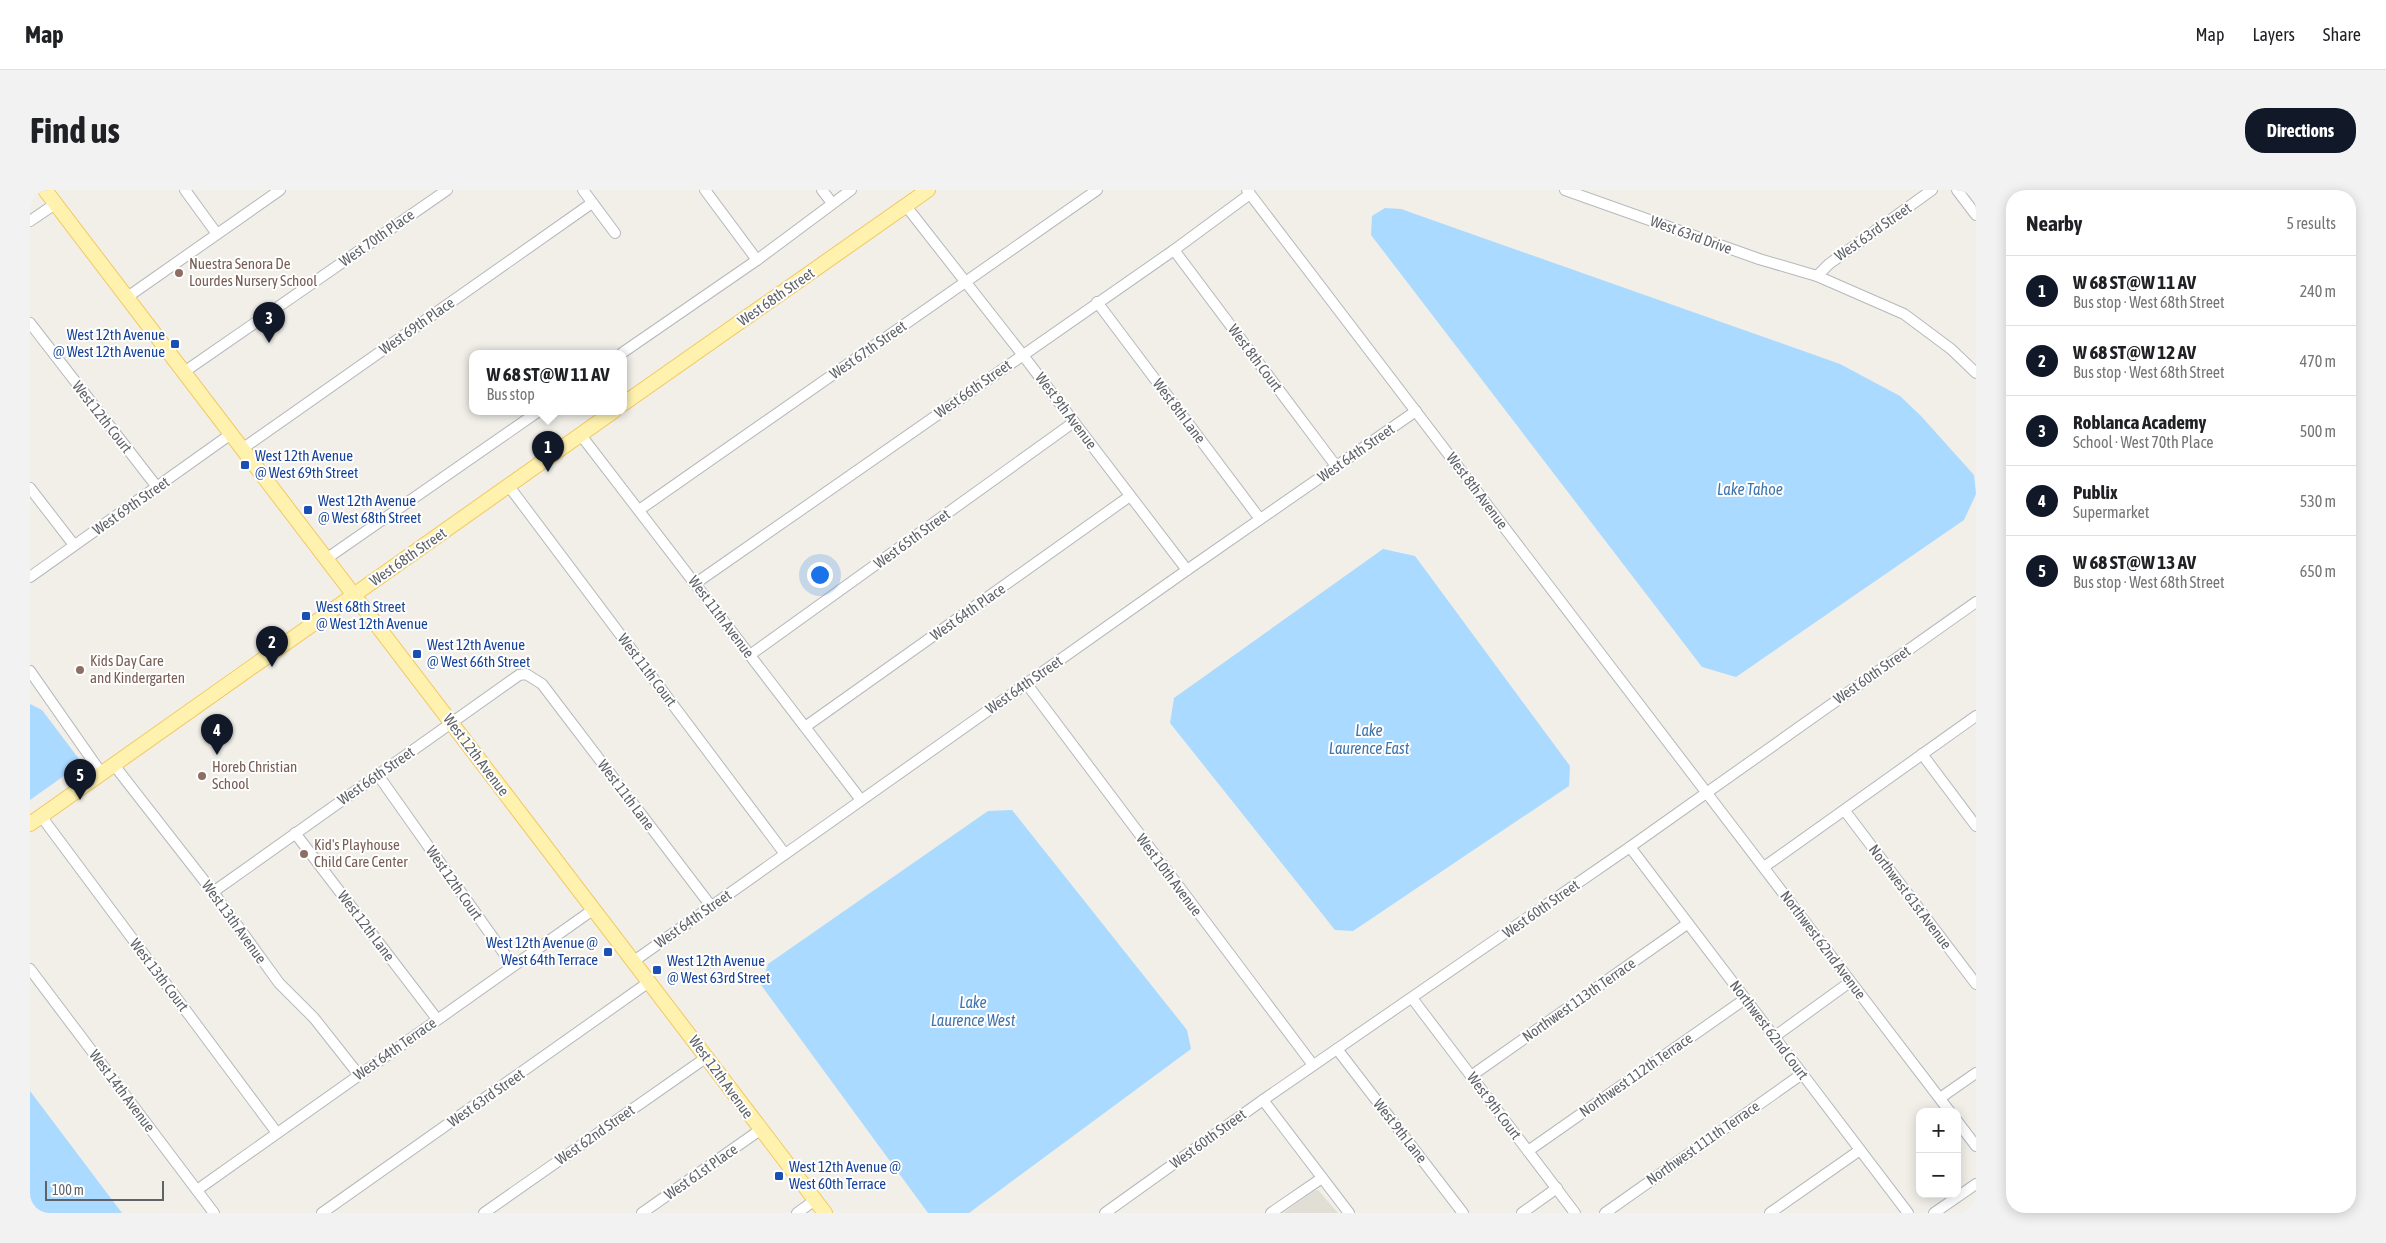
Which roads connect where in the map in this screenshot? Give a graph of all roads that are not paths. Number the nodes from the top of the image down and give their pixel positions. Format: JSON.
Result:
{"nodes":[{"id":1,"x":45,"y":190,"type":"edge"},
{"id":2,"x":185,"y":190,"type":"edge"},
{"id":3,"x":280,"y":190,"type":"edge"},
{"id":4,"x":447,"y":190,"type":"edge"},
{"id":5,"x":582,"y":190,"type":"edge"},
{"id":6,"x":705,"y":190,"type":"edge"},
{"id":7,"x":822,"y":190,"type":"edge"},
{"id":8,"x":851,"y":190,"type":"edge"},
{"id":9,"x":928,"y":190,"type":"edge"},
{"id":10,"x":1096,"y":190,"type":"edge"},
{"id":11,"x":1565,"y":190,"type":"edge"},
{"id":12,"x":1932,"y":190,"type":"edge"},
{"id":13,"x":1957,"y":190,"type":"edge"},
{"id":14,"x":1248,"y":192,"type":"edge"},
{"id":15,"x":592,"y":203,"type":"junction"},
{"id":16,"x":832,"y":203,"type":"junction"},
{"id":17,"x":55,"y":204,"type":"junction"},
{"id":18,"x":906,"y":206,"type":"junction"},
{"id":19,"x":1976,"y":216,"type":"edge"},
{"id":20,"x":30,"y":221,"type":"edge"},
{"id":21,"x":615,"y":233,"type":"dead end"},
{"id":22,"x":218,"y":234,"type":"junction"},
{"id":23,"x":1174,"y":250,"type":"junction"},
{"id":24,"x":756,"y":260,"type":"junction"},
{"id":25,"x":1817,"y":276,"type":"junction"},
{"id":26,"x":965,"y":282,"type":"junction"},
{"id":27,"x":126,"y":298,"type":"junction"},
{"id":28,"x":1097,"y":302,"type":"junction"},
{"id":29,"x":30,"y":324,"type":"edge"},
{"id":30,"x":626,"y":350,"type":"edge"},
{"id":31,"x":1022,"y":354,"type":"junction"},
{"id":32,"x":184,"y":372,"type":"junction"},
{"id":33,"x":1976,"y":372,"type":"edge"},
{"id":34,"x":627,"y":401,"type":"edge"},
{"id":35,"x":1416,"y":411,"type":"junction"},
{"id":36,"x":533,"y":415,"type":"edge"},
{"id":37,"x":608,"y":415,"type":"edge"},
{"id":38,"x":1074,"y":422,"type":"junction"},
{"id":39,"x":231,"y":434,"type":"junction"},
{"id":40,"x":580,"y":434,"type":"junction"},
{"id":41,"x":242,"y":449,"type":"junction"},
{"id":42,"x":1336,"y":466,"type":"junction"},
{"id":43,"x":508,"y":486,"type":"junction"},
{"id":44,"x":156,"y":487,"type":"junction"},
{"id":45,"x":30,"y":488,"type":"edge"},
{"id":46,"x":1130,"y":496,"type":"junction"},
{"id":47,"x":639,"y":510,"type":"junction"},
{"id":48,"x":1260,"y":519,"type":"junction"},
{"id":49,"x":74,"y":546,"type":"junction"},
{"id":50,"x":326,"y":559,"type":"junction"},
{"id":51,"x":1187,"y":570,"type":"junction"},
{"id":52,"x":30,"y":577,"type":"edge"},
{"id":53,"x":696,"y":584,"type":"junction"},
{"id":54,"x":354,"y":595,"type":"junction"},
{"id":55,"x":1976,"y":602,"type":"edge"},
{"id":56,"x":750,"y":655,"type":"junction"},
{"id":57,"x":30,"y":671,"type":"edge"},
{"id":58,"x":1026,"y":683,"type":"junction"},
{"id":59,"x":542,"y":684,"type":"joint"},
{"id":60,"x":1976,"y":716,"type":"edge"},
{"id":61,"x":451,"y":723,"type":"junction"},
{"id":62,"x":805,"y":727,"type":"junction"},
{"id":63,"x":1922,"y":754,"type":"junction"},
{"id":64,"x":114,"y":765,"type":"junction"},
{"id":65,"x":102,"y":774,"type":"junction"},
{"id":66,"x":378,"y":775,"type":"junction"},
{"id":67,"x":1706,"y":792,"type":"junction"},
{"id":68,"x":861,"y":800,"type":"junction"},
{"id":69,"x":1845,"y":811,"type":"junction"},
{"id":70,"x":36,"y":820,"type":"edge"},
{"id":71,"x":1976,"y":826,"type":"edge"},
{"id":72,"x":295,"y":832,"type":"junction"},
{"id":73,"x":1630,"y":847,"type":"junction"},
{"id":74,"x":785,"y":854,"type":"junction"},
{"id":75,"x":1764,"y":867,"type":"junction"},
{"id":76,"x":213,"y":892,"type":"junction"},
{"id":77,"x":711,"y":906,"type":"junction"},
{"id":78,"x":594,"y":909,"type":"junction"},
{"id":79,"x":1687,"y":924,"type":"junction"},
{"id":80,"x":634,"y":961,"type":"junction"},
{"id":81,"x":513,"y":966,"type":"junction"},
{"id":82,"x":30,"y":969,"type":"edge"},
{"id":83,"x":649,"y":982,"type":"junction"},
{"id":84,"x":1850,"y":982,"type":"junction"},
{"id":85,"x":1976,"y":984,"type":"edge"},
{"id":86,"x":1412,"y":998,"type":"junction"},
{"id":87,"x":1744,"y":999,"type":"junction"},
{"id":88,"x":437,"y":1019,"type":"junction"},
{"id":89,"x":1774,"y":1037,"type":"junction"},
{"id":90,"x":1336,"y":1049,"type":"junction"},
{"id":91,"x":707,"y":1057,"type":"junction"},
{"id":92,"x":1314,"y":1065,"type":"junction"},
{"id":93,"x":1976,"y":1073,"type":"edge"},
{"id":94,"x":359,"y":1074,"type":"junction"},
{"id":95,"x":1802,"y":1074,"type":"junction"},
{"id":96,"x":1471,"y":1076,"type":"junction"},
{"id":97,"x":1940,"y":1098,"type":"junction"},
{"id":98,"x":1262,"y":1100,"type":"junction"},
{"id":99,"x":1947,"y":1108,"type":"edge"},
{"id":100,"x":1961,"y":1127,"type":"edge"},
{"id":101,"x":760,"y":1130,"type":"junction"},
{"id":102,"x":277,"y":1133,"type":"junction"},
{"id":103,"x":1976,"y":1146,"type":"edge"},
{"id":104,"x":1860,"y":1150,"type":"junction"},
{"id":105,"x":1528,"y":1151,"type":"junction"},
{"id":106,"x":1322,"y":1178,"type":"junction"},
{"id":107,"x":1976,"y":1184,"type":"edge"},
{"id":108,"x":1556,"y":1188,"type":"junction"},
{"id":109,"x":197,"y":1190,"type":"junction"},
{"id":110,"x":815,"y":1200,"type":"junction"},
{"id":111,"x":214,"y":1213,"type":"edge"},
{"id":112,"x":322,"y":1213,"type":"edge"},
{"id":113,"x":484,"y":1213,"type":"edge"},
{"id":114,"x":642,"y":1213,"type":"edge"},
{"id":115,"x":798,"y":1213,"type":"edge"},
{"id":116,"x":825,"y":1213,"type":"edge"},
{"id":117,"x":1105,"y":1213,"type":"edge"},
{"id":118,"x":1271,"y":1213,"type":"edge"},
{"id":119,"x":1349,"y":1213,"type":"edge"},
{"id":120,"x":1463,"y":1213,"type":"edge"},
{"id":121,"x":1522,"y":1213,"type":"edge"},
{"id":122,"x":1576,"y":1213,"type":"edge"},
{"id":123,"x":1605,"y":1213,"type":"edge"},
{"id":124,"x":1770,"y":1213,"type":"edge"},
{"id":125,"x":1908,"y":1213,"type":"edge"},
{"id":126,"x":1934,"y":1213,"type":"edge"}],
"edges":[{"from":1,"to":17,"type":"main road","name":"West 12th Avenue"},
{"from":2,"to":22,"type":"street"},
{"from":3,"to":22,"type":"street"},
{"from":4,"to":32,"type":"street","name":"West 70th Place"},
{"from":5,"to":15,"type":"street"},
{"from":6,"to":24,"type":"street"},
{"from":7,"to":16,"type":"street"},
{"from":8,"to":16,"type":"street"},
{"from":9,"to":18,"type":"main road","name":"West 68th Street"},
{"from":10,"to":26,"type":"street","name":"West 67th Street"},
{"from":11,"to":25,"type":"street","name":"West 63rd Drive"},
{"from":12,"to":25,"type":"street","name":"West 63rd Street"},
{"from":13,"to":19,"type":"street"},
{"from":14,"to":23,"type":"street","name":"West 66th Street"},
{"from":14,"to":35,"type":"street","name":"West 8th Avenue"},
{"from":15,"to":21,"type":"street"},
{"from":15,"to":41,"type":"street","name":"West 69th Place"},
{"from":16,"to":24,"type":"street"},
{"from":17,"to":20,"type":"street"},
{"from":17,"to":27,"type":"main road","name":"West 12th Avenue"},
{"from":18,"to":26,"type":"street","name":"West 9th Avenue"},
{"from":18,"to":34,"type":"main road","name":"West 68th Street"},
{"from":22,"to":27,"type":"street"},
{"from":23,"to":28,"type":"street","name":"West 66th Street"},
{"from":23,"to":42,"type":"street","name":"West 8th Court"},
{"from":24,"to":30,"type":"street"},
{"from":25,"to":33,"type":"street","name":"West 63rd Drive"},
{"from":26,"to":31,"type":"street","name":"West 9th Avenue"},
{"from":26,"to":47,"type":"street","name":"West 67th Street"},
{"from":27,"to":32,"type":"main road","name":"West 12th Avenue"},
{"from":28,"to":31,"type":"street","name":"West 66th Street"},
{"from":28,"to":48,"type":"street","name":"West 8th Lane"},
{"from":29,"to":44,"type":"street","name":"West 12th Court"},
{"from":31,"to":38,"type":"street","name":"West 9th Avenue"},
{"from":31,"to":53,"type":"street","name":"West 66th Street"},
{"from":32,"to":39,"type":"main road","name":"West 12th Avenue"},
{"from":35,"to":42,"type":"street","name":"West 64th Street"},
{"from":35,"to":67,"type":"street","name":"West 8th Avenue"},
{"from":36,"to":50,"type":"street"},
{"from":37,"to":40,"type":"main road","name":"West 68th Street"},
{"from":38,"to":46,"type":"street","name":"West 9th Avenue"},
{"from":38,"to":56,"type":"street","name":"West 65th Street"},
{"from":39,"to":41,"type":"main road","name":"West 12th Avenue"},
{"from":39,"to":44,"type":"street","name":"West 69th Street"},
{"from":40,"to":43,"type":"main road","name":"West 68th Street"},
{"from":40,"to":47,"type":"street","name":"West 11th Avenue"},
{"from":41,"to":50,"type":"main road","name":"West 12th Avenue"},
{"from":42,"to":48,"type":"street","name":"West 64th Street"},
{"from":43,"to":54,"type":"main road","name":"West 68th Street"},
{"from":43,"to":74,"type":"street","name":"West 11th Court"},
{"from":44,"to":49,"type":"street","name":"West 69th Street"},
{"from":45,"to":49,"type":"street"},
{"from":46,"to":51,"type":"street","name":"West 9th Avenue"},
{"from":46,"to":62,"type":"street","name":"West 64th Place"},
{"from":47,"to":53,"type":"street","name":"West 11th Avenue"},
{"from":48,"to":51,"type":"street","name":"West 64th Street"},
{"from":49,"to":52,"type":"street","name":"West 69th Street"},
{"from":50,"to":54,"type":"main road","name":"West 12th Avenue"},
{"from":51,"to":58,"type":"street","name":"West 64th Street"},
{"from":53,"to":56,"type":"street","name":"West 11th Avenue"},
{"from":54,"to":61,"type":"main road","name":"West 12th Avenue"},
{"from":54,"to":64,"type":"main road","name":"West 68th Street"},
{"from":55,"to":67,"type":"street","name":"West 60th Street"},
{"from":56,"to":62,"type":"street","name":"West 11th Avenue"},
{"from":57,"to":65,"type":"street"},
{"from":58,"to":68,"type":"street","name":"West 64th Street"},
{"from":58,"to":92,"type":"street","name":"West 10th Avenue"},
{"from":59,"to":61,"type":"street","name":"West 66th Street"},
{"from":59,"to":77,"type":"street","name":"West 11th Lane"},
{"from":60,"to":63,"type":"street"},
{"from":61,"to":66,"type":"street","name":"West 66th Street"},
{"from":61,"to":78,"type":"main road","name":"West 12th Avenue"},
{"from":62,"to":68,"type":"street","name":"West 11th Avenue"},
{"from":63,"to":69,"type":"street"},
{"from":63,"to":71,"type":"street"},
{"from":64,"to":65,"type":"main road","name":"West 68th Street"},
{"from":64,"to":76,"type":"street","name":"West 13th Avenue"},
{"from":65,"to":70,"type":"main road","name":"West 68th Street"},
{"from":66,"to":72,"type":"street","name":"West 66th Street"},
{"from":66,"to":81,"type":"street","name":"West 12th Court"},
{"from":67,"to":73,"type":"street","name":"West 60th Street"},
{"from":67,"to":75,"type":"street","name":"Northwest 62nd Avenue"},
{"from":68,"to":74,"type":"street","name":"West 64th Street"},
{"from":69,"to":75,"type":"street"},
{"from":69,"to":85,"type":"street","name":"Northwest 61st Avenue"},
{"from":70,"to":102,"type":"street","name":"West 13th Court"},
{"from":72,"to":76,"type":"street","name":"West 66th Street"},
{"from":72,"to":88,"type":"street","name":"West 12th Lane"},
{"from":73,"to":79,"type":"street","name":"Northwest 62nd Court"},
{"from":73,"to":86,"type":"street","name":"West 60th Street"},
{"from":74,"to":77,"type":"street","name":"West 64th Street"},
{"from":75,"to":84,"type":"street","name":"Northwest 62nd Avenue"},
{"from":76,"to":94,"type":"street","name":"West 13th Avenue"},
{"from":77,"to":80,"type":"street","name":"West 64th Street"},
{"from":78,"to":80,"type":"main road","name":"West 12th Avenue"},
{"from":78,"to":81,"type":"street","name":"West 64th Terrace"},
{"from":79,"to":87,"type":"street","name":"Northwest 62nd Court"},
{"from":79,"to":96,"type":"street","name":"Northwest 113th Terrace"},
{"from":80,"to":83,"type":"main road","name":"West 12th Avenue"},
{"from":81,"to":88,"type":"street","name":"West 64th Terrace"},
{"from":82,"to":109,"type":"street","name":"West 14th Avenue"},
{"from":83,"to":91,"type":"main road","name":"West 12th Avenue"},
{"from":83,"to":112,"type":"street","name":"West 63rd Street"},
{"from":84,"to":89,"type":"street"},
{"from":84,"to":97,"type":"street","name":"Northwest 62nd Avenue"},
{"from":86,"to":90,"type":"street","name":"West 60th Street"},
{"from":86,"to":96,"type":"street","name":"West 9th Court"},
{"from":87,"to":89,"type":"street","name":"Northwest 62nd Court"},
{"from":87,"to":105,"type":"street","name":"Northwest 112th Terrace"},
{"from":88,"to":94,"type":"street","name":"West 64th Terrace"},
{"from":89,"to":95,"type":"street","name":"Northwest 62nd Court"},
{"from":90,"to":92,"type":"street","name":"West 60th Street"},
{"from":90,"to":120,"type":"street","name":"West 9th Lane"},
{"from":91,"to":101,"type":"main road","name":"West 12th Avenue"},
{"from":91,"to":113,"type":"street","name":"West 62nd Street"},
{"from":92,"to":98,"type":"street","name":"West 60th Street"},
{"from":93,"to":97,"type":"street"},
{"from":94,"to":102,"type":"street","name":"West 64th Terrace"},
{"from":95,"to":104,"type":"street","name":"Northwest 62nd Court"},
{"from":95,"to":123,"type":"street","name":"Northwest 111th Terrace"},
{"from":96,"to":105,"type":"street","name":"West 9th Court"},
{"from":97,"to":99,"type":"street"},
{"from":98,"to":106,"type":"street"},
{"from":98,"to":117,"type":"street","name":"West 60th Street"},
{"from":100,"to":103,"type":"street"},
{"from":101,"to":110,"type":"main road","name":"West 12th Avenue"},
{"from":101,"to":114,"type":"street","name":"West 61st Place"},
{"from":102,"to":109,"type":"street","name":"West 64th Terrace"},
{"from":104,"to":124,"type":"street"},
{"from":104,"to":125,"type":"street","name":"Northwest 62nd Court"},
{"from":105,"to":108,"type":"street","name":"West 9th Court"},
{"from":106,"to":118,"type":"street"},
{"from":106,"to":119,"type":"street"},
{"from":107,"to":126,"type":"street"},
{"from":108,"to":121,"type":"street"},
{"from":108,"to":122,"type":"street","name":"West 9th Court"},
{"from":109,"to":111,"type":"street","name":"West 14th Avenue"},
{"from":110,"to":115,"type":"street"},
{"from":110,"to":116,"type":"main road","name":"West 12th Avenue"}]}
